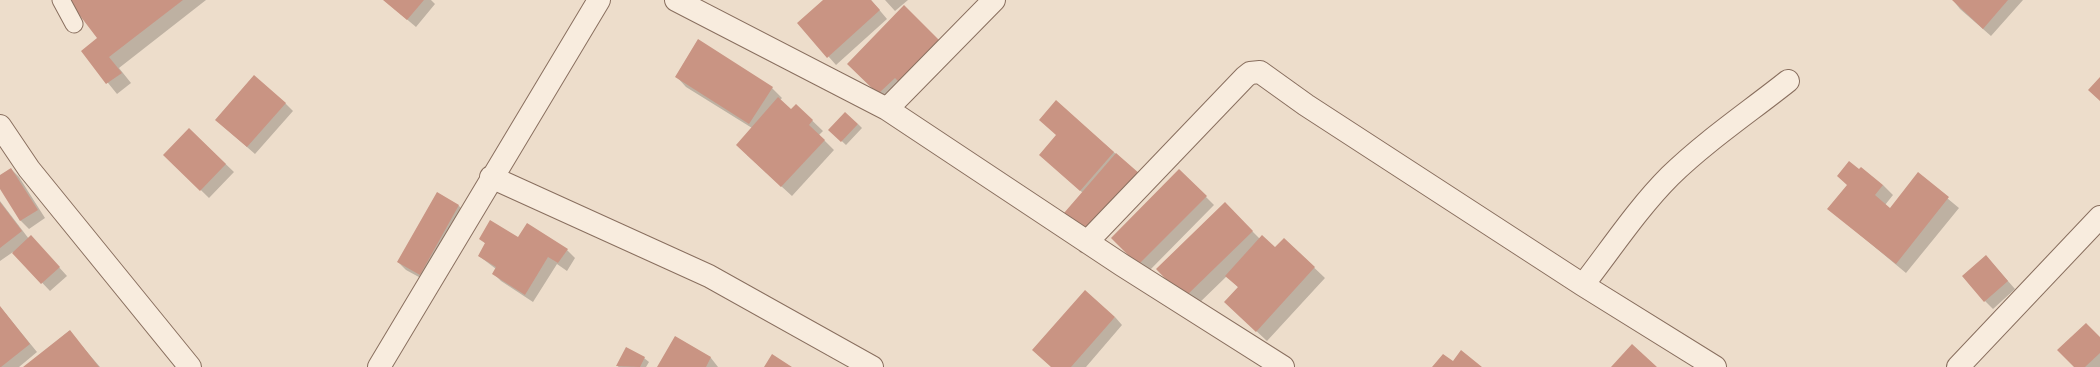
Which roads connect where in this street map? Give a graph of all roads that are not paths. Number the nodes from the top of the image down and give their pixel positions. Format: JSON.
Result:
{"nodes":[{"id":1,"x":61,"y":0,"type":"edge"},
{"id":2,"x":599,"y":0,"type":"edge"},
{"id":3,"x":676,"y":0,"type":"edge"},
{"id":4,"x":994,"y":0,"type":"edge"},
{"id":5,"x":74,"y":24,"type":"dead end"},
{"id":6,"x":1788,"y":81,"type":"dead end"},
{"id":7,"x":887,"y":110,"type":"junction"},
{"id":8,"x":0,"y":126,"type":"edge"},
{"id":9,"x":491,"y":177,"type":"junction"},
{"id":10,"x":2100,"y":217,"type":"edge"},
{"id":11,"x":1087,"y":242,"type":"junction"},
{"id":12,"x":1583,"y":285,"type":"junction"},
{"id":13,"x":190,"y":367,"type":"edge"},
{"id":14,"x":379,"y":367,"type":"edge"},
{"id":15,"x":872,"y":367,"type":"edge"},
{"id":16,"x":1284,"y":367,"type":"edge"},
{"id":17,"x":1715,"y":367,"type":"edge"},
{"id":18,"x":1958,"y":367,"type":"edge"}],
"edges":[{"from":1,"to":5,"type":"lane"},
{"from":2,"to":9,"type":"street"},
{"from":3,"to":7,"type":"street"},
{"from":4,"to":7,"type":"street"},
{"from":6,"to":12,"type":"street"},
{"from":7,"to":11,"type":"street"},
{"from":8,"to":13,"type":"street"},
{"from":9,"to":14,"type":"street"},
{"from":9,"to":15,"type":"street"},
{"from":10,"to":18,"type":"street"},
{"from":11,"to":12,"type":"street"},
{"from":11,"to":16,"type":"street"},
{"from":12,"to":17,"type":"street"}]}
